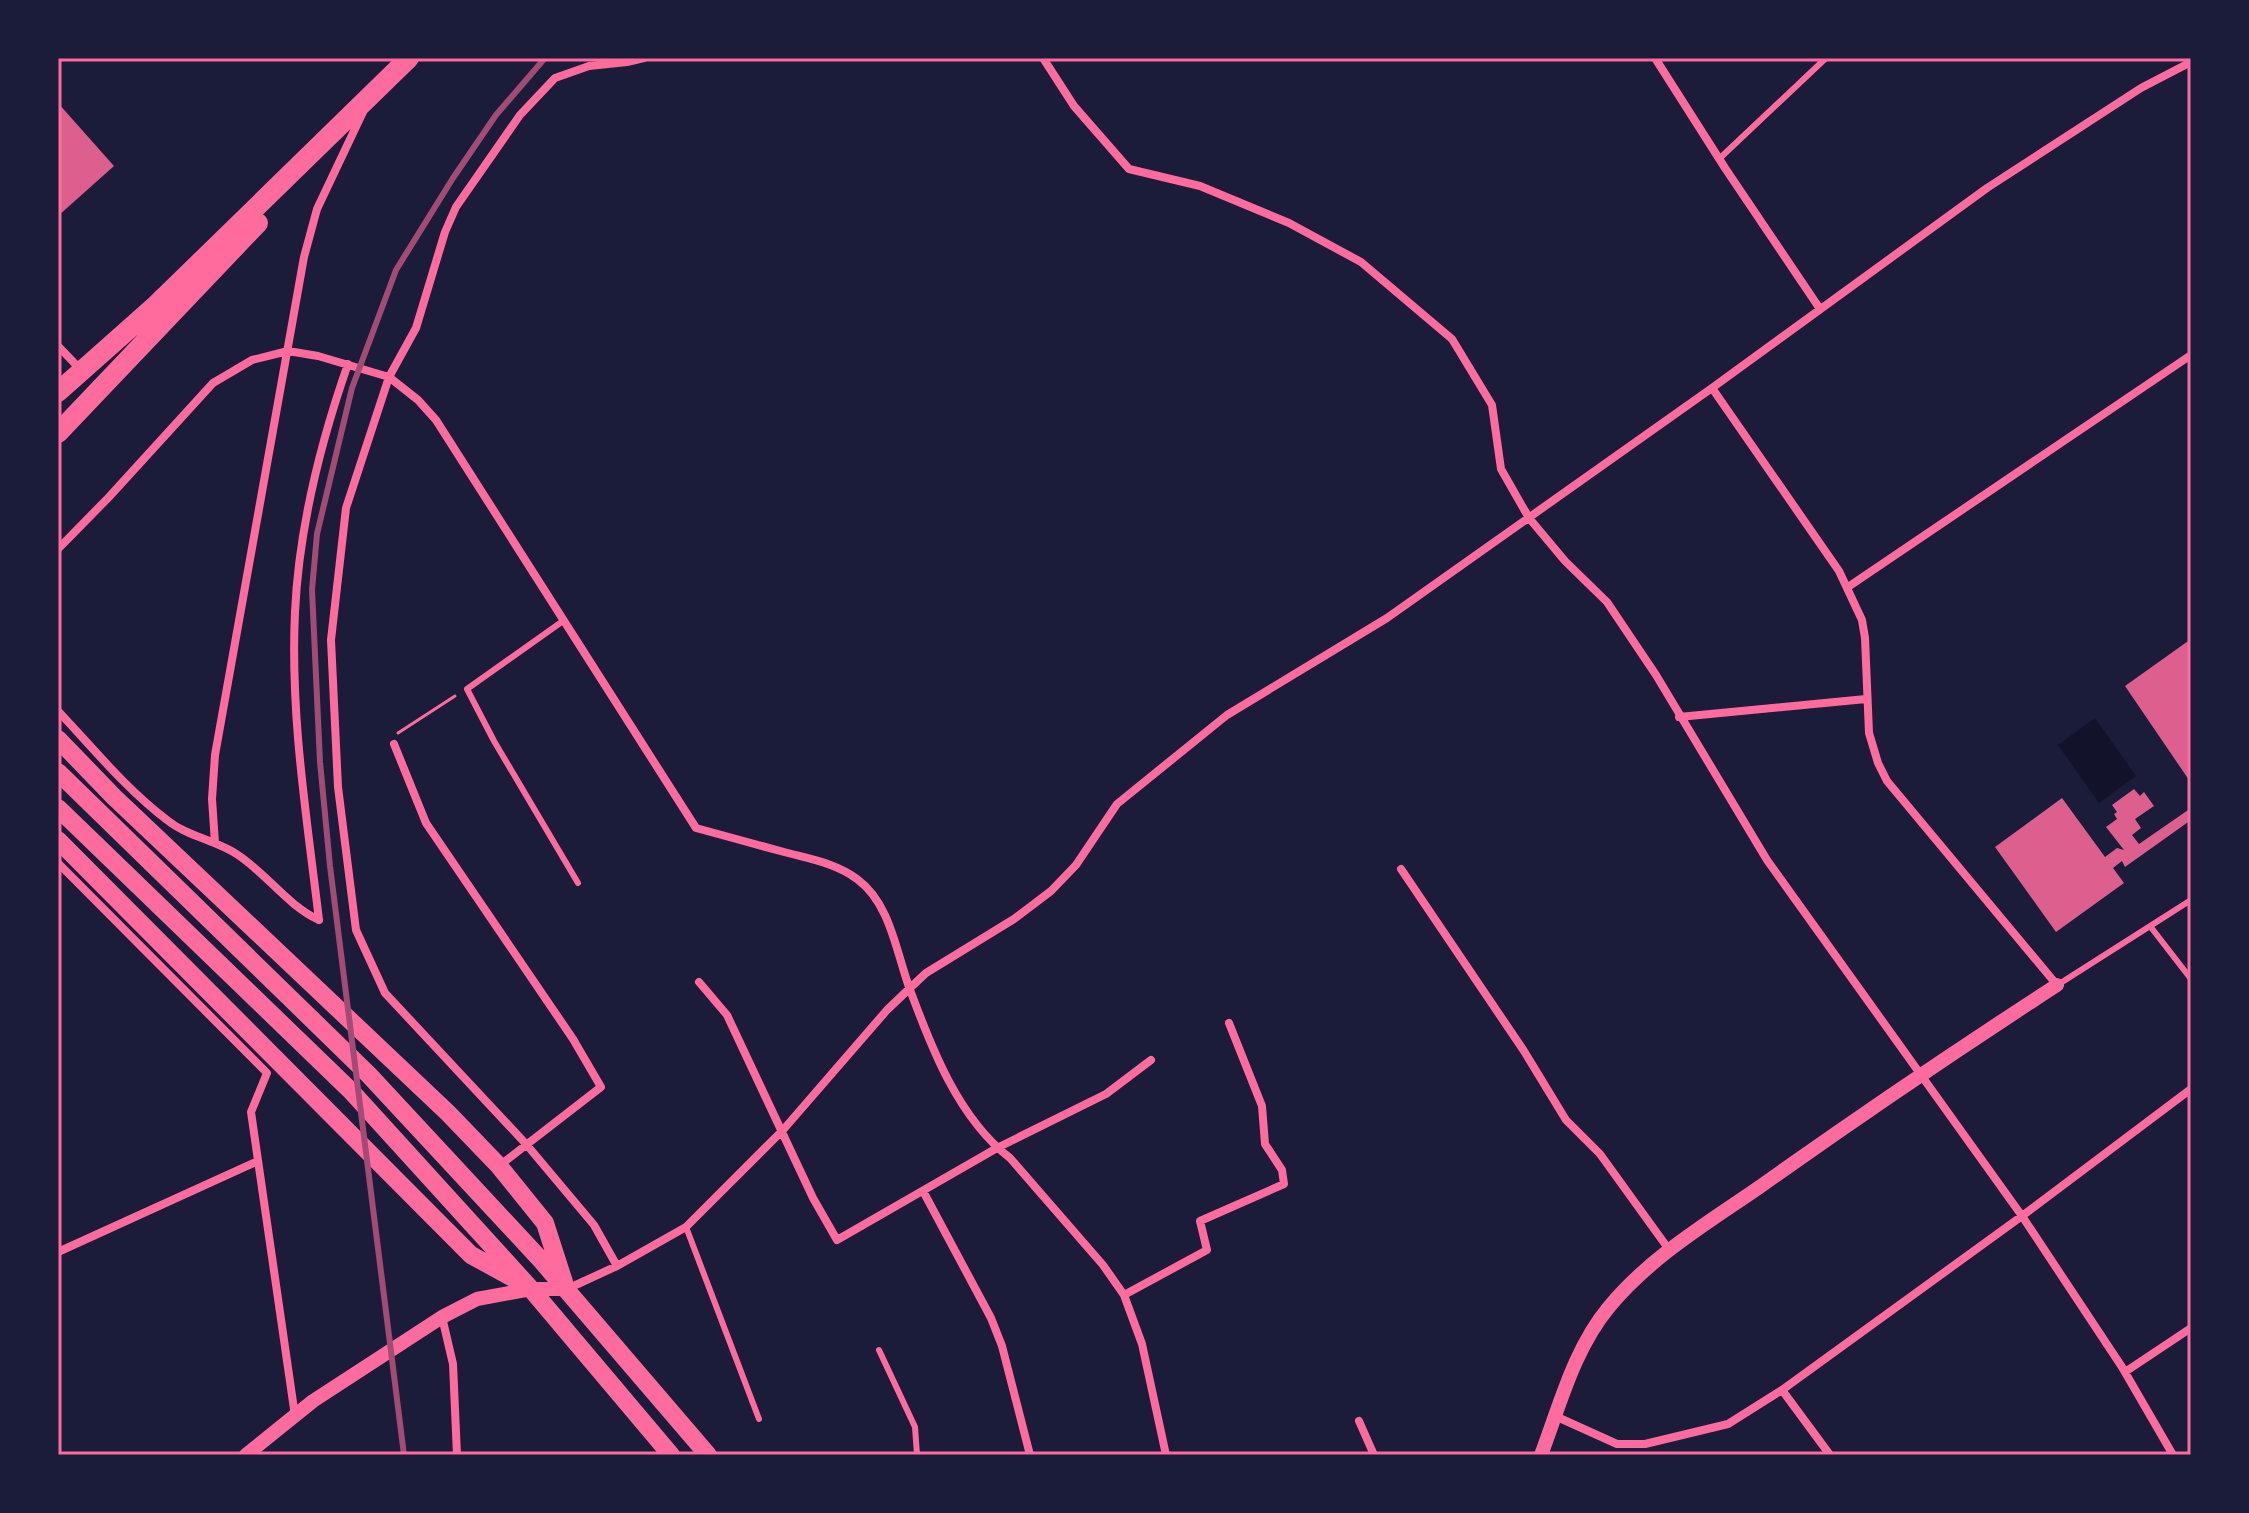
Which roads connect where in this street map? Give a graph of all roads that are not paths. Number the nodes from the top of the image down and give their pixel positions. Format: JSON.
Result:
{"nodes":[{"id":1,"x":409,"y":58,"type":"edge"},
{"id":2,"x":644,"y":58,"type":"edge"},
{"id":3,"x":1043,"y":58,"type":"edge"},
{"id":4,"x":1655,"y":58,"type":"edge"},
{"id":5,"x":1826,"y":58,"type":"edge"},
{"id":6,"x":2191,"y":62,"type":"edge"},
{"id":7,"x":368,"y":101,"type":"junction"},
{"id":8,"x":1719,"y":159,"type":"junction"},
{"id":9,"x":1820,"y":309,"type":"junction"},
{"id":10,"x":58,"y":346,"type":"edge"},
{"id":11,"x":288,"y":351,"type":"junction"},
{"id":12,"x":2191,"y":355,"type":"edge"},
{"id":13,"x":348,"y":364,"type":"junction"},
{"id":14,"x":81,"y":370,"type":"junction"},
{"id":15,"x":389,"y":377,"type":"junction"},
{"id":16,"x":1712,"y":388,"type":"junction"},
{"id":17,"x":58,"y":392,"type":"edge"},
{"id":18,"x":58,"y":433,"type":"edge"},
{"id":19,"x":1529,"y":518,"type":"junction"},
{"id":20,"x":58,"y":549,"type":"edge"},
{"id":21,"x":1848,"y":587,"type":"junction"},
{"id":22,"x":563,"y":621,"type":"junction"},
{"id":23,"x":1866,"y":699,"type":"junction"},
{"id":24,"x":58,"y":711,"type":"edge"},
{"id":25,"x":1679,"y":717,"type":"junction"},
{"id":26,"x":58,"y":739,"type":"edge"},
{"id":27,"x":394,"y":744,"type":"road end"},
{"id":28,"x":58,"y":772,"type":"edge"},
{"id":29,"x":58,"y":808,"type":"edge"},
{"id":30,"x":58,"y":840,"type":"edge"},
{"id":31,"x":215,"y":843,"type":"junction"},
{"id":32,"x":58,"y":863,"type":"edge"},
{"id":33,"x":1401,"y":869,"type":"dead end"},
{"id":34,"x":578,"y":883,"type":"dead end"},
{"id":35,"x":2191,"y":900,"type":"edge"},
{"id":36,"x":2150,"y":926,"type":"junction"},
{"id":37,"x":2191,"y":979,"type":"edge"},
{"id":38,"x":699,"y":982,"type":"dead end"},
{"id":39,"x":2057,"y":985,"type":"junction"},
{"id":40,"x":910,"y":988,"type":"junction"},
{"id":41,"x":196,"y":990,"type":"junction"},
{"id":42,"x":1229,"y":1023,"type":"dead end"},
{"id":43,"x":1151,"y":1060,"type":"dead end"},
{"id":44,"x":1919,"y":1074,"type":"junction"},
{"id":45,"x":2191,"y":1089,"type":"edge"},
{"id":46,"x":783,"y":1130,"type":"junction"},
{"id":47,"x":526,"y":1144,"type":"junction"},
{"id":48,"x":997,"y":1148,"type":"junction"},
{"id":49,"x":258,"y":1161,"type":"junction"},
{"id":50,"x":499,"y":1166,"type":"junction"},
{"id":51,"x":923,"y":1191,"type":"junction"},
{"id":52,"x":2022,"y":1216,"type":"junction"},
{"id":53,"x":686,"y":1227,"type":"junction"},
{"id":54,"x":1670,"y":1251,"type":"junction"},
{"id":55,"x":58,"y":1252,"type":"edge"},
{"id":56,"x":617,"y":1266,"type":"junction"},
{"id":57,"x":531,"y":1289,"type":"junction"},
{"id":58,"x":566,"y":1289,"type":"junction"},
{"id":59,"x":1124,"y":1295,"type":"junction"},
{"id":60,"x":442,"y":1317,"type":"junction"},
{"id":61,"x":2191,"y":1328,"type":"edge"},
{"id":62,"x":879,"y":1350,"type":"dead end"},
{"id":63,"x":2125,"y":1372,"type":"junction"},
{"id":64,"x":1782,"y":1390,"type":"junction"},
{"id":65,"x":295,"y":1416,"type":"junction"},
{"id":66,"x":1555,"y":1416,"type":"junction"},
{"id":67,"x":759,"y":1419,"type":"dead end"},
{"id":68,"x":1359,"y":1421,"type":"dead end"},
{"id":69,"x":246,"y":1455,"type":"edge"},
{"id":70,"x":457,"y":1455,"type":"edge"},
{"id":71,"x":671,"y":1455,"type":"edge"},
{"id":72,"x":708,"y":1455,"type":"edge"},
{"id":73,"x":917,"y":1455,"type":"edge"},
{"id":74,"x":1030,"y":1455,"type":"edge"},
{"id":75,"x":1166,"y":1455,"type":"edge"},
{"id":76,"x":1374,"y":1455,"type":"edge"},
{"id":77,"x":1541,"y":1455,"type":"edge"},
{"id":78,"x":1830,"y":1455,"type":"edge"},
{"id":79,"x":2173,"y":1455,"type":"edge"}],
"edges":[{"from":1,"to":7,"type":"highway"},
{"from":2,"to":15,"type":"street"},
{"from":3,"to":19,"type":"street"},
{"from":4,"to":8,"type":"street"},
{"from":5,"to":8,"type":"lane"},
{"from":6,"to":9,"type":"street"},
{"from":7,"to":11,"type":"street"},
{"from":7,"to":14,"type":"highway"},
{"from":7,"to":18,"type":"highway"},
{"from":8,"to":9,"type":"street"},
{"from":9,"to":16,"type":"street"},
{"from":10,"to":14,"type":"street"},
{"from":11,"to":13,"type":"street"},
{"from":11,"to":20,"type":"street"},
{"from":11,"to":31,"type":"street"},
{"from":12,"to":21,"type":"street"},
{"from":13,"to":15,"type":"street"},
{"from":13,"to":31,"type":"street"},
{"from":14,"to":17,"type":"highway"},
{"from":15,"to":22,"type":"street"},
{"from":15,"to":47,"type":"street"},
{"from":16,"to":19,"type":"street"},
{"from":16,"to":21,"type":"street"},
{"from":19,"to":25,"type":"street"},
{"from":19,"to":40,"type":"street"},
{"from":21,"to":23,"type":"street"},
{"from":22,"to":34,"type":"lane"},
{"from":22,"to":40,"type":"street"},
{"from":23,"to":25,"type":"street"},
{"from":23,"to":39,"type":"street"},
{"from":24,"to":31,"type":"street"},
{"from":25,"to":44,"type":"street"},
{"from":26,"to":50,"type":"main road"},
{"from":27,"to":47,"type":"street"},
{"from":28,"to":58,"type":"main road"},
{"from":29,"to":57,"type":"main road"},
{"from":30,"to":41,"type":"main road"},
{"from":32,"to":41,"type":"street"},
{"from":33,"to":54,"type":"street"},
{"from":35,"to":36,"type":"lane"},
{"from":36,"to":37,"type":"lane"},
{"from":36,"to":39,"type":"lane"},
{"from":38,"to":46,"type":"street"},
{"from":39,"to":44,"type":"street"},
{"from":40,"to":46,"type":"street"},
{"from":40,"to":48,"type":"street"},
{"from":41,"to":49,"type":"street"},
{"from":41,"to":57,"type":"main road"},
{"from":42,"to":59,"type":"street"},
{"from":43,"to":48,"type":"street"},
{"from":44,"to":52,"type":"street"},
{"from":44,"to":54,"type":"street"},
{"from":45,"to":52,"type":"street"},
{"from":46,"to":51,"type":"street"},
{"from":46,"to":53,"type":"street"},
{"from":47,"to":50,"type":"street"},
{"from":47,"to":56,"type":"street"},
{"from":48,"to":51,"type":"street"},
{"from":48,"to":59,"type":"street"},
{"from":49,"to":55,"type":"street"},
{"from":49,"to":65,"type":"street"},
{"from":50,"to":58,"type":"main road"},
{"from":51,"to":74,"type":"street"},
{"from":52,"to":63,"type":"street"},
{"from":52,"to":64,"type":"street"},
{"from":53,"to":56,"type":"street"},
{"from":53,"to":67,"type":"lane"},
{"from":54,"to":66,"type":"street"},
{"from":56,"to":58,"type":"street"},
{"from":57,"to":58,"type":"street"},
{"from":57,"to":60,"type":"street"},
{"from":57,"to":71,"type":"main road"},
{"from":58,"to":72,"type":"main road"},
{"from":59,"to":75,"type":"street"},
{"from":60,"to":65,"type":"street"},
{"from":60,"to":70,"type":"street"},
{"from":61,"to":63,"type":"street"},
{"from":62,"to":73,"type":"lane"},
{"from":63,"to":79,"type":"street"},
{"from":64,"to":66,"type":"street"},
{"from":64,"to":78,"type":"street"},
{"from":65,"to":69,"type":"street"},
{"from":66,"to":77,"type":"street"},
{"from":68,"to":76,"type":"street"}]}
